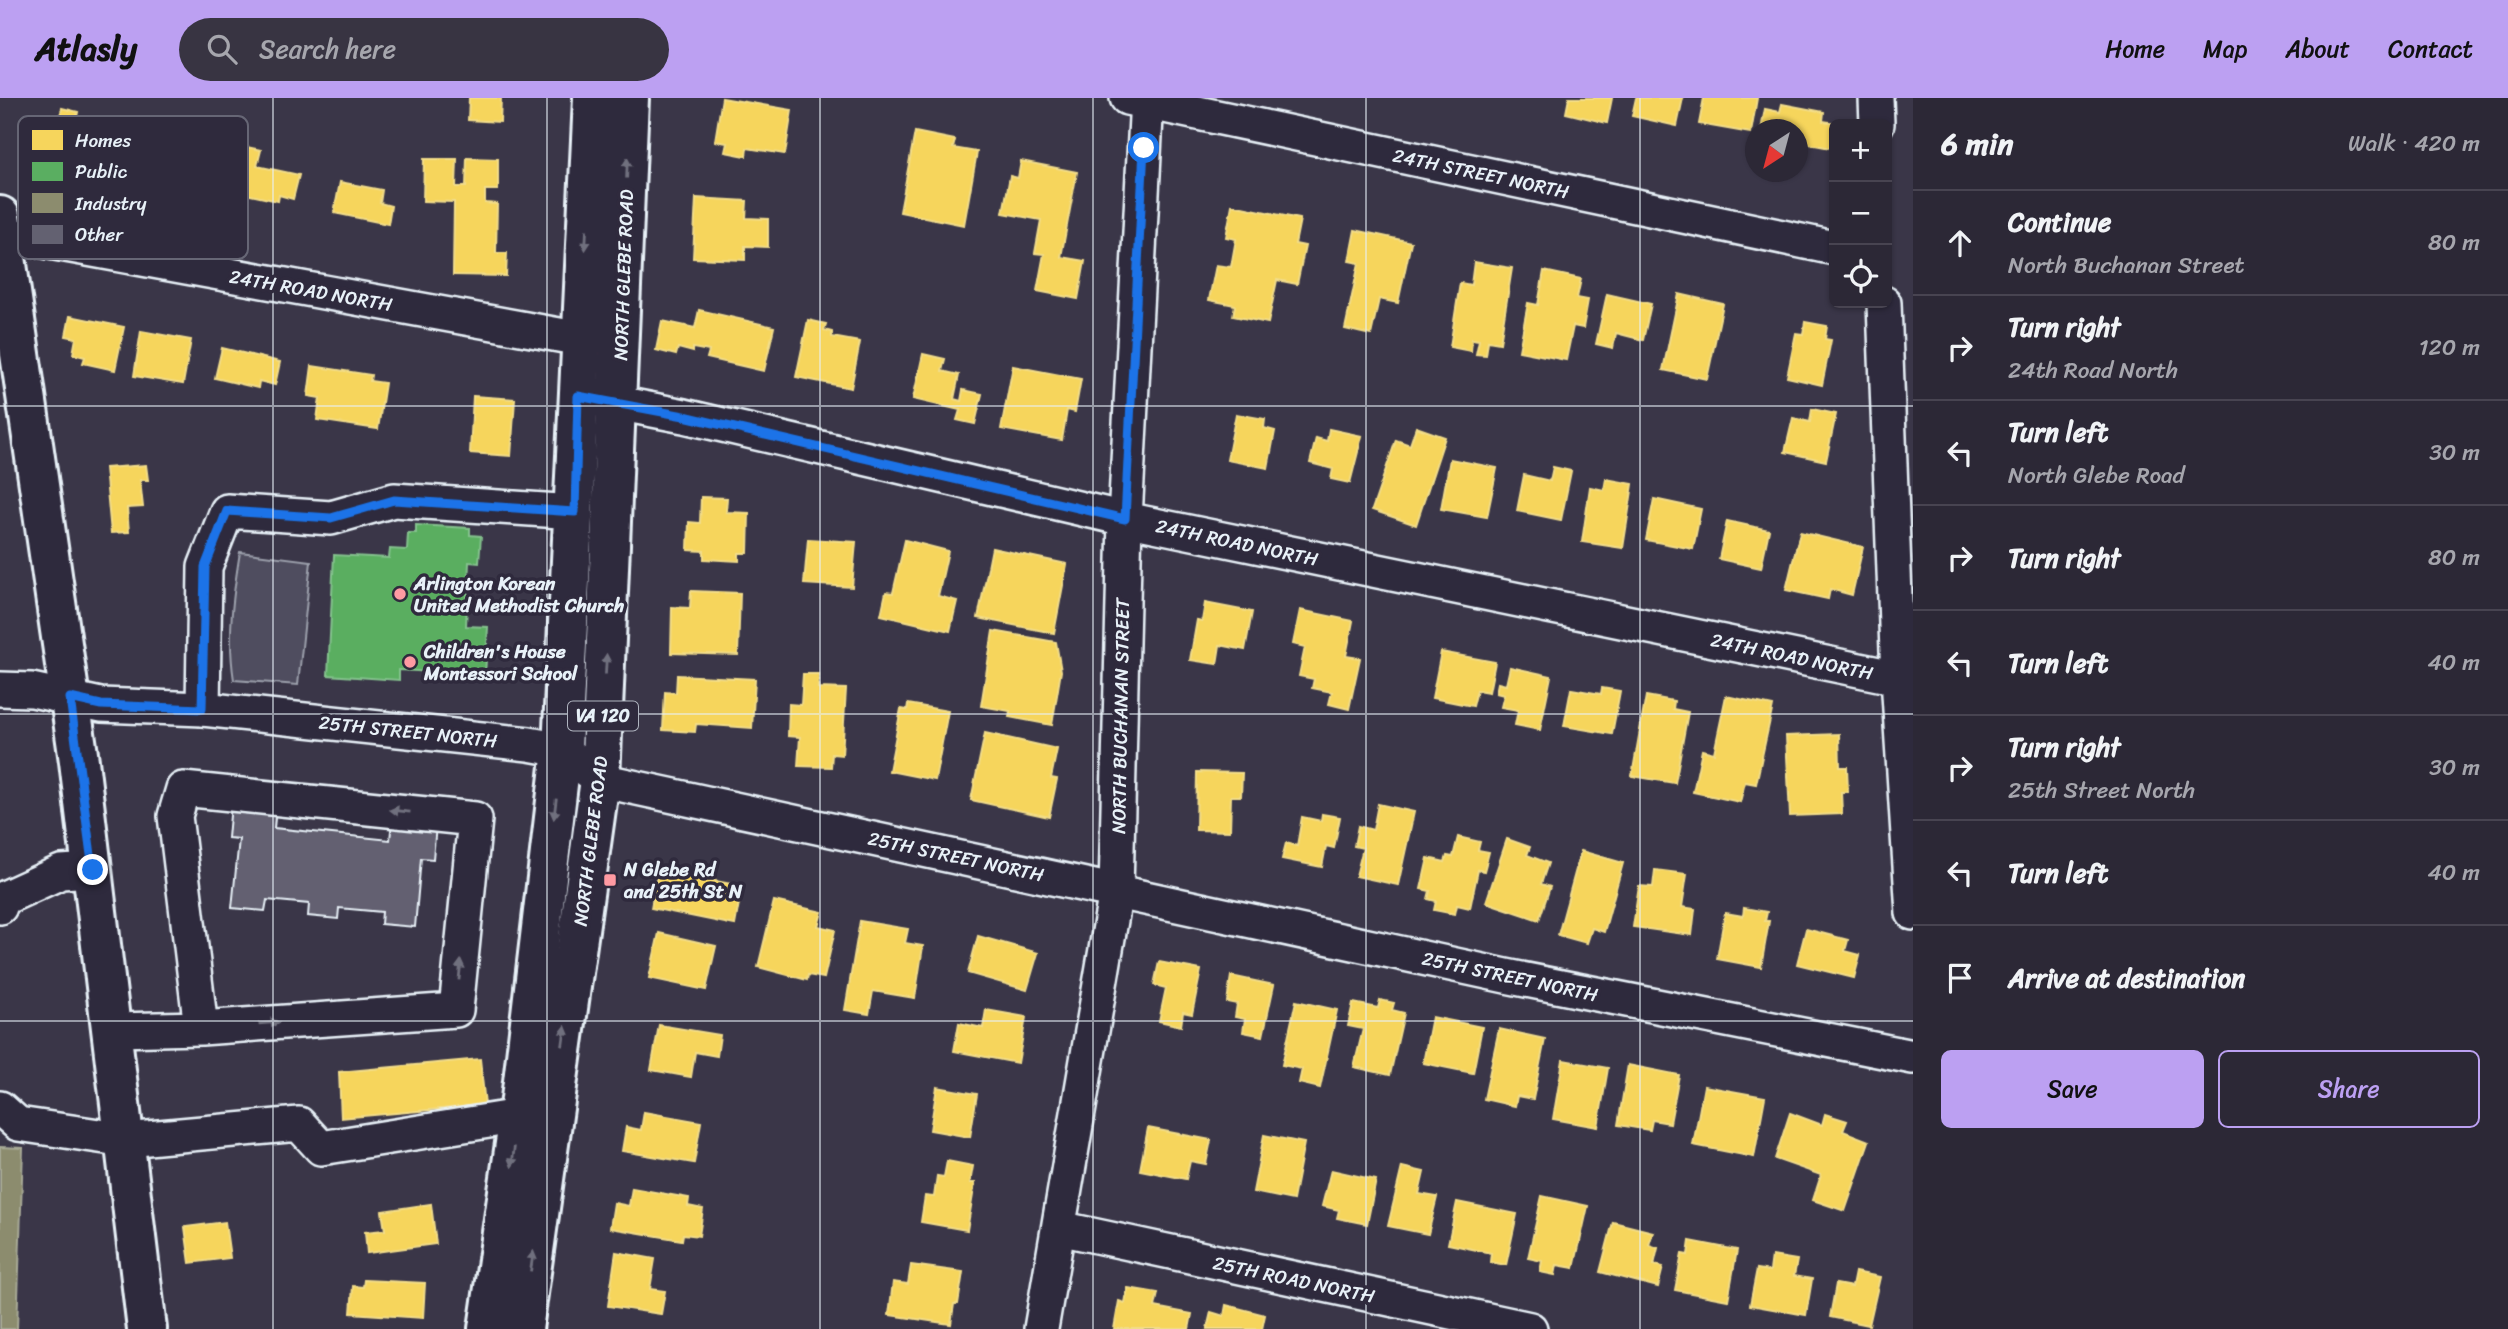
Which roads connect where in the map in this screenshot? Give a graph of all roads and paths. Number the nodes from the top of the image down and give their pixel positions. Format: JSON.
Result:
{"nodes":[{"id":1,"x":593,"y":98,"type":"edge"},
{"id":2,"x":629,"y":98,"type":"edge"},
{"id":3,"x":1877,"y":98,"type":"edge"},
{"id":4,"x":1140,"y":99,"type":"edge"},
{"id":5,"x":1877,"y":119,"type":"edge"},
{"id":6,"x":1,"y":228,"type":"edge"},
{"id":7,"x":1829,"y":247,"type":"edge"},
{"id":8,"x":163,"y":259,"type":"edge"},
{"id":9,"x":1884,"y":308,"type":"edge"},
{"id":10,"x":581,"y":339,"type":"junction"},
{"id":11,"x":578,"y":396,"type":"junction"},
{"id":12,"x":618,"y":403,"type":"junction"},
{"id":13,"x":575,"y":512,"type":"junction"},
{"id":14,"x":1125,"y":519,"type":"junction"},
{"id":15,"x":1898,"y":678,"type":"junction"},
{"id":16,"x":0,"y":689,"type":"edge"},
{"id":17,"x":70,"y":698,"type":"junction"},
{"id":18,"x":202,"y":709,"type":"junction"},
{"id":19,"x":562,"y":750,"type":"junction"},
{"id":20,"x":600,"y":780,"type":"junction"},
{"id":21,"x":93,"y":870,"type":"junction"},
{"id":22,"x":1116,"y":891,"type":"junction"},
{"id":23,"x":0,"y":906,"type":"edge"},
{"id":24,"x":1913,"y":913,"type":"edge"},
{"id":25,"x":201,"y":1028,"type":"junction"},
{"id":26,"x":114,"y":1030,"type":"junction"},
{"id":27,"x":1913,"y":1057,"type":"edge"},
{"id":28,"x":0,"y":1108,"type":"edge"},
{"id":29,"x":519,"y":1116,"type":"junction"},
{"id":30,"x":126,"y":1140,"type":"junction"},
{"id":31,"x":1059,"y":1228,"type":"junction"},
{"id":32,"x":148,"y":1329,"type":"edge"},
{"id":33,"x":488,"y":1329,"type":"edge"},
{"id":34,"x":523,"y":1329,"type":"edge"},
{"id":35,"x":1041,"y":1329,"type":"edge"},
{"id":36,"x":1530,"y":1329,"type":"edge"}],
"edges":[{"from":1,"to":10,"type":"main road","name":"NORTH GLEBE ROAD","number":"VA 120","one_way":true},
{"from":12,"to":2,"type":"main road","name":"NORTH GLEBE ROAD","number":"VA 120","one_way":true},
{"from":3,"to":5,"type":"street"},
{"from":4,"to":7,"type":"street","name":"24TH STREET NORTH"},
{"from":4,"to":14,"type":"street","name":"NORTH BUCHANAN STREET"},
{"from":6,"to":17,"type":"main road"},
{"from":8,"to":10,"type":"street","name":"24TH ROAD NORTH"},
{"from":9,"to":15,"type":"street"},
{"from":10,"to":11,"type":"main road","name":"NORTH GLEBE ROAD","number":"VA 120"},
{"from":11,"to":12,"type":"street","name":"24TH ROAD NORTH"},
{"from":11,"to":13,"type":"main road","name":"NORTH GLEBE ROAD","number":"VA 120"},
{"from":12,"to":14,"type":"street","name":"24TH ROAD NORTH"},
{"from":20,"to":12,"type":"main road","name":"NORTH GLEBE ROAD","number":"VA 120","one_way":true},
{"from":13,"to":18,"type":"street"},
{"from":13,"to":19,"type":"main road","name":"NORTH GLEBE ROAD","number":"VA 120"},
{"from":14,"to":15,"type":"street","name":"24TH ROAD NORTH"},
{"from":14,"to":22,"type":"street","name":"NORTH BUCHANAN STREET"},
{"from":15,"to":24,"type":"street"},
{"from":16,"to":17,"type":"street","name":"25TH STREET NORTH"},
{"from":17,"to":18,"type":"street","name":"25TH STREET NORTH"},
{"from":17,"to":21,"type":"main road"},
{"from":18,"to":19,"type":"street","name":"25TH STREET NORTH"},
{"from":19,"to":20,"type":"street","name":"25TH STREET NORTH"},
{"from":19,"to":29,"type":"main road","name":"NORTH GLEBE ROAD","number":"VA 120","one_way":true},
{"from":20,"to":22,"type":"street","name":"25TH STREET NORTH"},
{"from":34,"to":20,"type":"main road","name":"NORTH GLEBE ROAD","number":"VA 120","one_way":true},
{"from":21,"to":23,"type":"street"},
{"from":21,"to":26,"type":"main road"},
{"from":22,"to":27,"type":"street","name":"25TH STREET NORTH"},
{"from":22,"to":31,"type":"street","name":"NORTH BUCHANAN STREET"},
{"from":25,"to":25,"type":"street","one_way":true},
{"from":25,"to":26,"type":"street"},
{"from":26,"to":30,"type":"main road"},
{"from":28,"to":30,"type":"street"},
{"from":29,"to":30,"type":"street"},
{"from":29,"to":33,"type":"main road","name":"NORTH GLEBE ROAD","number":"VA 120","one_way":true},
{"from":30,"to":32,"type":"main road"},
{"from":31,"to":35,"type":"street","name":"NORTH BUCHANAN STREET"},
{"from":31,"to":36,"type":"street","name":"25TH ROAD NORTH"}]}
